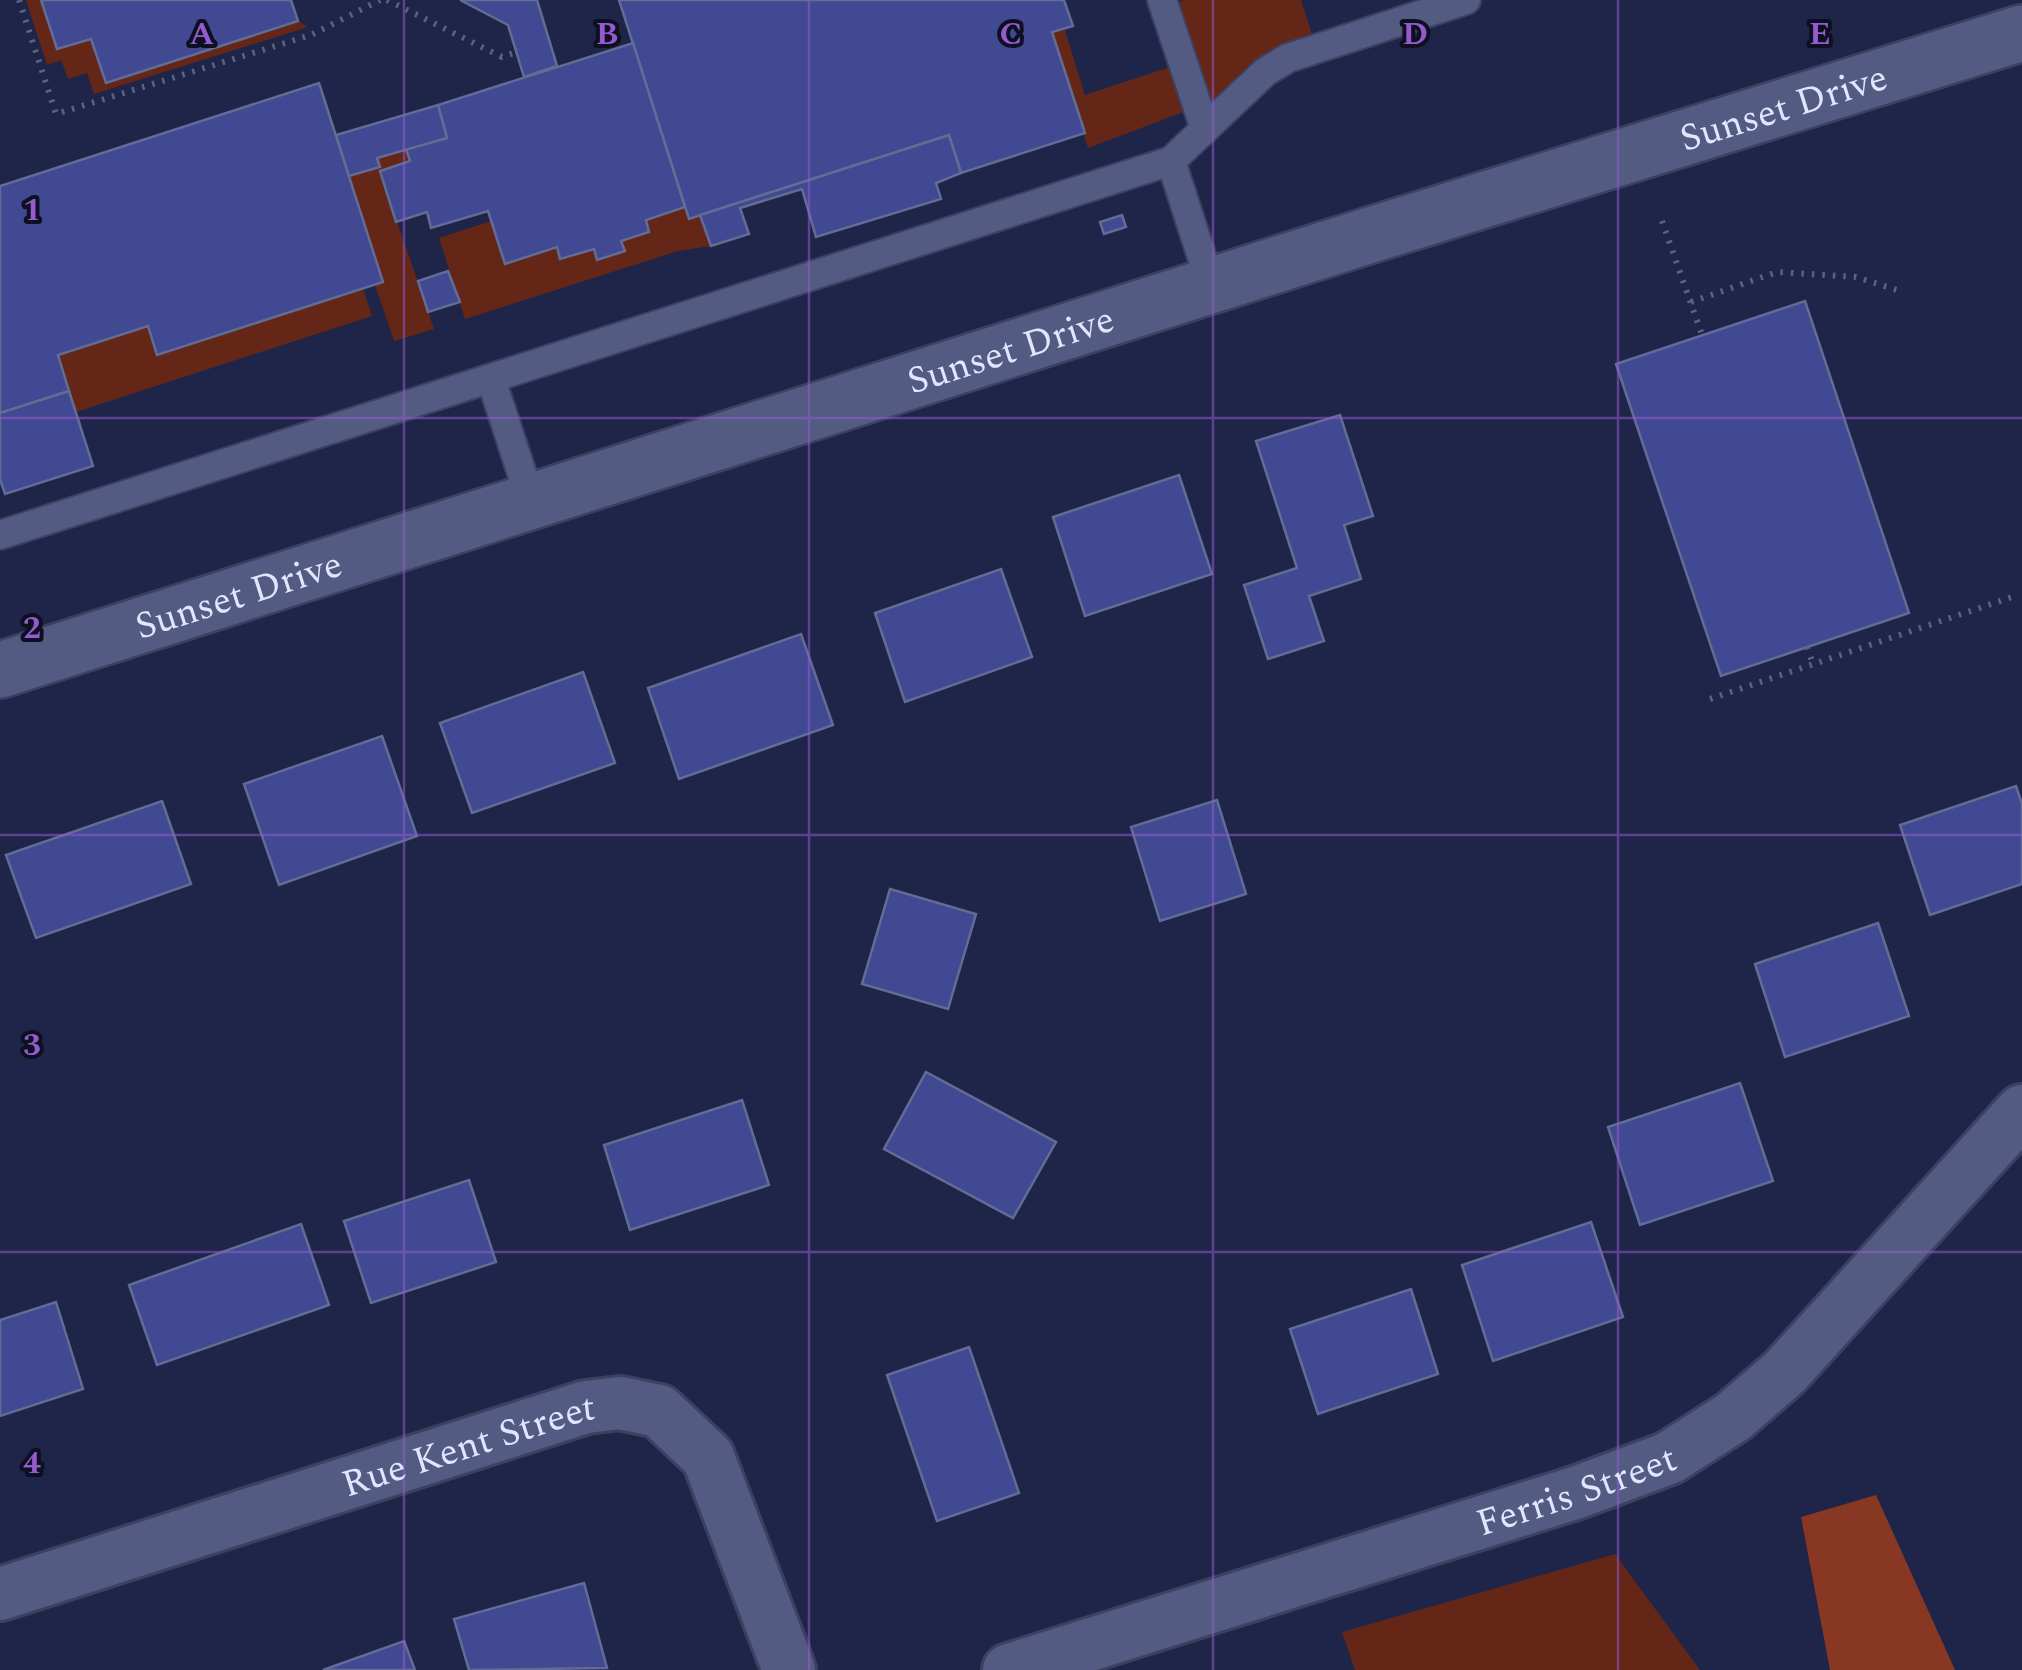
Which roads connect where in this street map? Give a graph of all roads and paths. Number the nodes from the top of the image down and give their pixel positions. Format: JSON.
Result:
{"nodes":[{"id":1,"x":20,"y":0,"type":"edge"},
{"id":2,"x":384,"y":0,"type":"edge"},
{"id":3,"x":1162,"y":0,"type":"edge"},
{"id":4,"x":1466,"y":0,"type":"edge"},
{"id":5,"x":2022,"y":33,"type":"edge"},
{"id":6,"x":517,"y":52,"type":"dead end"},
{"id":7,"x":1205,"y":129,"type":"junction"},
{"id":8,"x":1171,"y":161,"type":"junction"},
{"id":9,"x":1662,"y":221,"type":"dead end"},
{"id":10,"x":1211,"y":285,"type":"junction"},
{"id":11,"x":1903,"y":292,"type":"dead end"},
{"id":12,"x":1691,"y":302,"type":"junction"},
{"id":13,"x":1702,"y":335,"type":"dead end"},
{"id":14,"x":491,"y":378,"type":"junction"},
{"id":15,"x":531,"y":501,"type":"junction"},
{"id":16,"x":0,"y":535,"type":"edge"},
{"id":17,"x":2014,"y":596,"type":"dead end"},
{"id":18,"x":1807,"y":647,"type":"dead end"},
{"id":19,"x":1814,"y":664,"type":"junction"},
{"id":20,"x":0,"y":670,"type":"edge"},
{"id":21,"x":1710,"y":699,"type":"dead end"},
{"id":22,"x":2022,"y":1111,"type":"edge"},
{"id":23,"x":0,"y":1594,"type":"edge"},
{"id":24,"x":789,"y":1670,"type":"edge"},
{"id":25,"x":1009,"y":1670,"type":"edge"}],
"edges":[{"from":1,"to":2,"type":"path"},
{"from":2,"to":6,"type":"path"},
{"from":3,"to":7,"type":"lane"},
{"from":4,"to":7,"type":"lane"},
{"from":5,"to":10,"type":"street","name":"Sunset Drive"},
{"from":7,"to":8,"type":"lane"},
{"from":8,"to":10,"type":"lane"},
{"from":8,"to":14,"type":"lane"},
{"from":9,"to":12,"type":"path"},
{"from":10,"to":15,"type":"street","name":"Sunset Drive"},
{"from":11,"to":12,"type":"path"},
{"from":12,"to":13,"type":"path"},
{"from":14,"to":15,"type":"lane"},
{"from":14,"to":16,"type":"lane"},
{"from":15,"to":20,"type":"street","name":"Sunset Drive"},
{"from":17,"to":19,"type":"path"},
{"from":18,"to":19,"type":"path"},
{"from":19,"to":21,"type":"path"},
{"from":22,"to":25,"type":"street","name":"Ferris Street"},
{"from":23,"to":24,"type":"street","name":"Rue Kent Street"}]}
